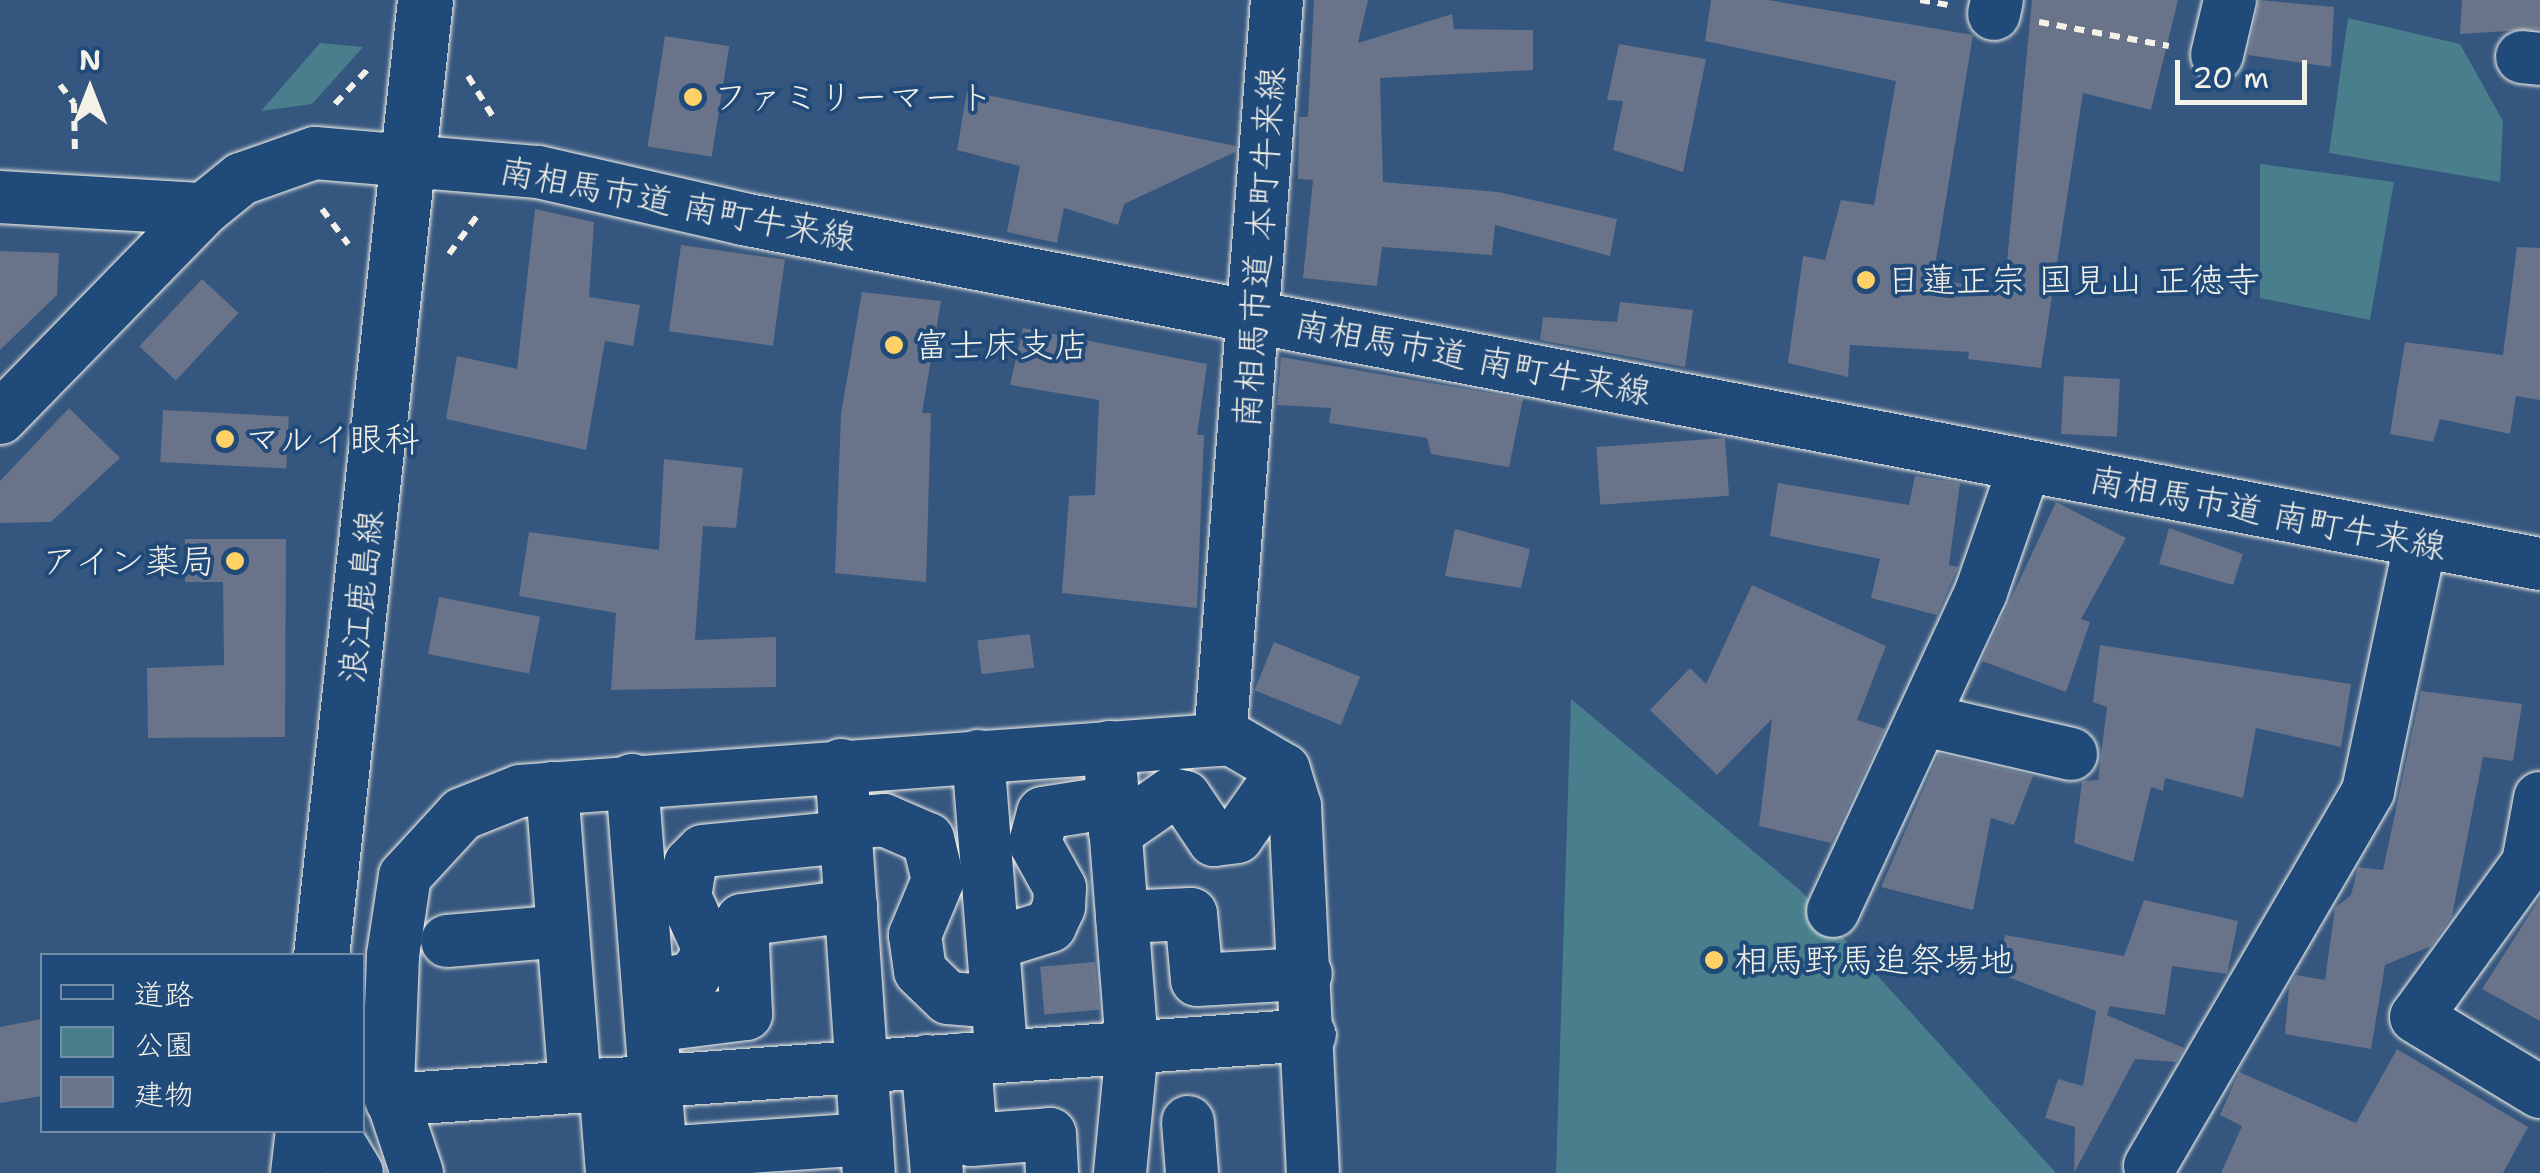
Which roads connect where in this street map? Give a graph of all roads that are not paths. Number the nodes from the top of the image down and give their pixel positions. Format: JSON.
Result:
{"nodes":[{"id":1,"x":425,"y":0,"type":"edge"},
{"id":2,"x":1277,"y":0,"type":"edge"},
{"id":3,"x":2230,"y":0,"type":"edge"},
{"id":4,"x":2217,"y":55,"type":"road end"},
{"id":5,"x":406,"y":159,"type":"junction"},
{"id":6,"x":0,"y":197,"type":"edge"},
{"id":7,"x":204,"y":209,"type":"junction"},
{"id":8,"x":1253,"y":316,"type":"junction"},
{"id":9,"x":0,"y":418,"type":"edge"},
{"id":10,"x":2025,"y":466,"type":"junction"},
{"id":11,"x":2420,"y":546,"type":"junction"},
{"id":12,"x":2540,"y":564,"type":"edge"},
{"id":13,"x":1924,"y":720,"type":"junction"},
{"id":14,"x":1220,"y":740,"type":"junction"},
{"id":15,"x":1109,"y":747,"type":"junction"},
{"id":16,"x":2071,"y":754,"type":"dead end"},
{"id":17,"x":978,"y":756,"type":"junction"},
{"id":18,"x":840,"y":765,"type":"junction"},
{"id":19,"x":1284,"y":770,"type":"junction"},
{"id":20,"x":632,"y":780,"type":"junction"},
{"id":21,"x":552,"y":788,"type":"junction"},
{"id":22,"x":2540,"y":798,"type":"edge"},
{"id":23,"x":1114,"y":817,"type":"junction"},
{"id":24,"x":845,"y":830,"type":"junction"},
{"id":25,"x":850,"y":906,"type":"junction"},
{"id":26,"x":1832,"y":912,"type":"dead end"},
{"id":27,"x":1122,"y":917,"type":"junction"},
{"id":28,"x":563,"y":931,"type":"junction"},
{"id":29,"x":448,"y":941,"type":"dead end"},
{"id":30,"x":993,"y":944,"type":"junction"},
{"id":31,"x":321,"y":953,"type":"edge"},
{"id":32,"x":1306,"y":974,"type":"junction"},
{"id":33,"x":997,"y":1002,"type":"junction"},
{"id":34,"x":649,"y":1006,"type":"junction"},
{"id":35,"x":1310,"y":1035,"type":"junction"},
{"id":36,"x":1132,"y":1048,"type":"junction"},
{"id":37,"x":965,"y":1059,"type":"junction"},
{"id":38,"x":862,"y":1068,"type":"junction"},
{"id":39,"x":612,"y":1084,"type":"junction"},
{"id":40,"x":2540,"y":1092,"type":"edge"},
{"id":41,"x":392,"y":1100,"type":"junction"},
{"id":42,"x":303,"y":1133,"type":"edge"},
{"id":43,"x":333,"y":1133,"type":"edge"},
{"id":44,"x":868,"y":1156,"type":"edge"},
{"id":45,"x":758,"y":1160,"type":"edge"},
{"id":46,"x":662,"y":1163,"type":"edge"},
{"id":47,"x":2150,"y":1166,"type":"dead end"},
{"id":48,"x":298,"y":1173,"type":"edge"},
{"id":49,"x":357,"y":1173,"type":"edge"},
{"id":50,"x":417,"y":1173,"type":"edge"},
{"id":51,"x":612,"y":1173,"type":"edge"},
{"id":52,"x":937,"y":1173,"type":"edge"},
{"id":53,"x":962,"y":1173,"type":"edge"},
{"id":54,"x":1006,"y":1173,"type":"edge"},
{"id":55,"x":1052,"y":1173,"type":"edge"},
{"id":56,"x":1120,"y":1173,"type":"edge"},
{"id":57,"x":1313,"y":1173,"type":"edge"}],
"edges":[{"from":1,"to":5,"type":"main road","name":"浪江鹿島線"},
{"from":2,"to":8,"type":"street","name":"南相馬市道 本町牛来線"},
{"from":3,"to":4,"type":"street"},
{"from":5,"to":7,"type":"street","name":"南相馬市道 南町牛来線"},
{"from":5,"to":8,"type":"street","name":"南相馬市道 南町牛来線"},
{"from":5,"to":31,"type":"main road","name":"浪江鹿島線"},
{"from":6,"to":7,"type":"street"},
{"from":7,"to":9,"type":"street","name":"南相馬市道 南町牛来線"},
{"from":8,"to":10,"type":"street","name":"南相馬市道 南町牛来線"},
{"from":8,"to":14,"type":"street","name":"南相馬市道 本町牛来線"},
{"from":10,"to":11,"type":"street","name":"南相馬市道 南町牛来線"},
{"from":10,"to":13,"type":"street"},
{"from":11,"to":12,"type":"street","name":"南相馬市道 南町牛来線"},
{"from":11,"to":47,"type":"street"},
{"from":13,"to":16,"type":"street"},
{"from":13,"to":26,"type":"street"},
{"from":14,"to":15,"type":"street"},
{"from":14,"to":19,"type":"street"},
{"from":15,"to":17,"type":"street"},
{"from":15,"to":23,"type":"street"},
{"from":17,"to":18,"type":"street"},
{"from":17,"to":30,"type":"street"},
{"from":18,"to":20,"type":"street"},
{"from":18,"to":24,"type":"street"},
{"from":19,"to":23,"type":"street"},
{"from":19,"to":32,"type":"street"},
{"from":20,"to":21,"type":"street"},
{"from":20,"to":34,"type":"street"},
{"from":21,"to":28,"type":"street"},
{"from":21,"to":41,"type":"street"},
{"from":22,"to":40,"type":"street"},
{"from":23,"to":27,"type":"street"},
{"from":23,"to":30,"type":"street"},
{"from":24,"to":25,"type":"street"},
{"from":24,"to":33,"type":"street"},
{"from":24,"to":34,"type":"street"},
{"from":25,"to":34,"type":"street"},
{"from":25,"to":38,"type":"street"},
{"from":27,"to":32,"type":"street"},
{"from":27,"to":36,"type":"street"},
{"from":28,"to":29,"type":"street"},
{"from":28,"to":39,"type":"street"},
{"from":30,"to":33,"type":"street"},
{"from":32,"to":35,"type":"street"},
{"from":33,"to":37,"type":"street"},
{"from":34,"to":39,"type":"street"},
{"from":35,"to":36,"type":"street"},
{"from":35,"to":57,"type":"street"},
{"from":36,"to":37,"type":"street"},
{"from":36,"to":56,"type":"street"},
{"from":37,"to":38,"type":"street"},
{"from":37,"to":52,"type":"street"},
{"from":37,"to":55,"type":"street"},
{"from":38,"to":39,"type":"street"},
{"from":38,"to":44,"type":"street"},
{"from":39,"to":41,"type":"street"},
{"from":39,"to":46,"type":"street"},
{"from":39,"to":51,"type":"street"},
{"from":41,"to":50,"type":"street"},
{"from":42,"to":48,"type":"main road"},
{"from":43,"to":49,"type":"street"},
{"from":44,"to":45,"type":"street"},
{"from":45,"to":46,"type":"street"},
{"from":53,"to":54,"type":"street"}]}
